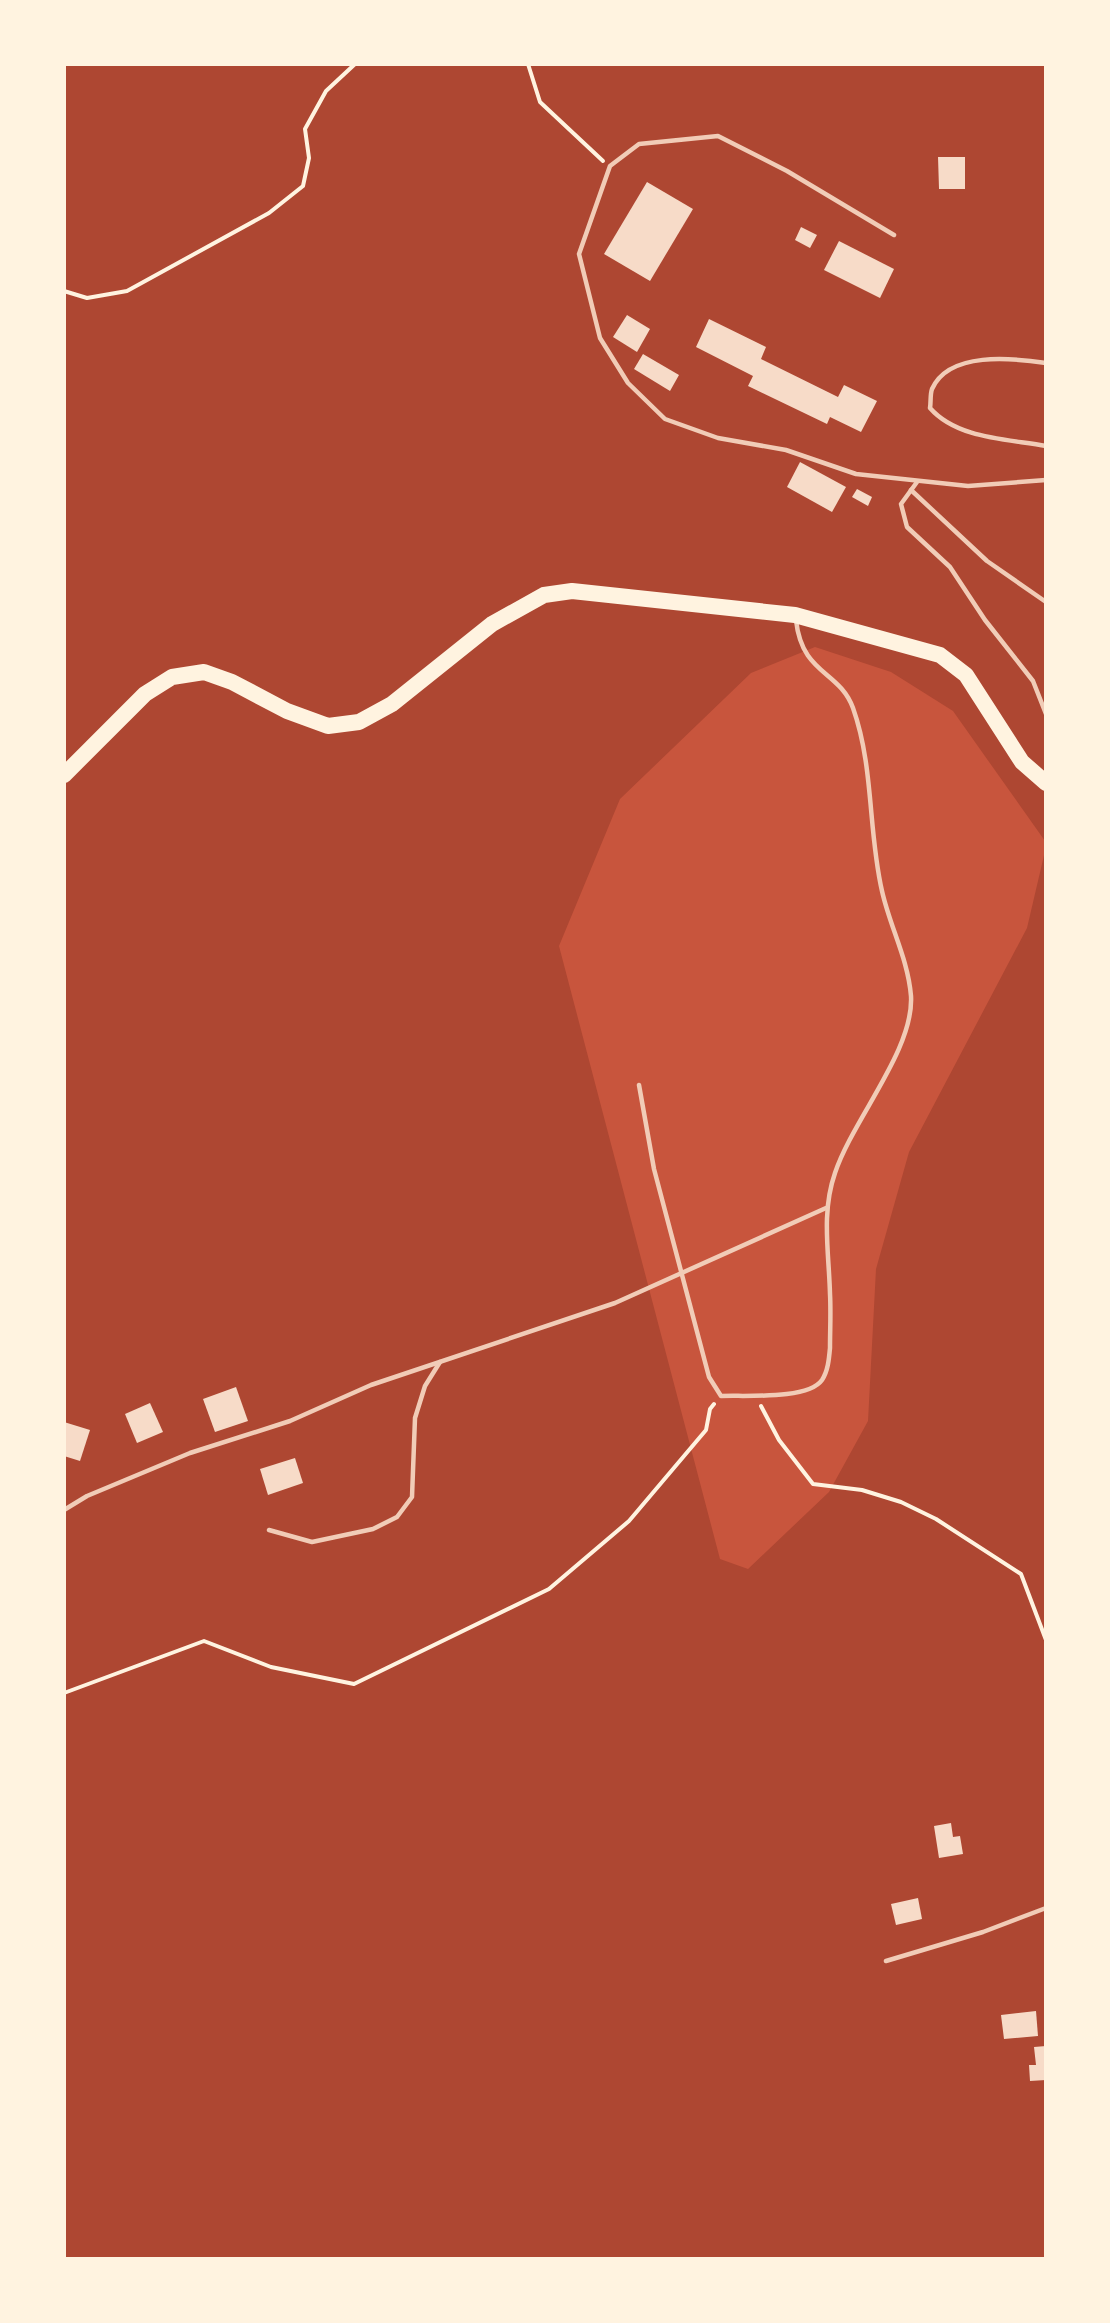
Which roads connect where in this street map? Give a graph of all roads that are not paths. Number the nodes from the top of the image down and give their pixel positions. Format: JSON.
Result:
{"nodes":[{"id":1,"x":894,"y":235,"type":"dead end"},
{"id":2,"x":1046,"y":363,"type":"edge"},
{"id":3,"x":1046,"y":446,"type":"edge"},
{"id":4,"x":1046,"y":480,"type":"edge"},
{"id":5,"x":917,"y":482,"type":"junction"},
{"id":6,"x":911,"y":490,"type":"junction"},
{"id":7,"x":1046,"y":602,"type":"edge"},
{"id":8,"x":795,"y":615,"type":"junction"},
{"id":9,"x":1046,"y":714,"type":"edge"},
{"id":10,"x":64,"y":775,"type":"edge"},
{"id":11,"x":1046,"y":783,"type":"edge"},
{"id":12,"x":639,"y":1085,"type":"dead end"},
{"id":13,"x":826,"y":1208,"type":"junction"},
{"id":14,"x":683,"y":1272,"type":"junction"},
{"id":15,"x":440,"y":1362,"type":"junction"},
{"id":16,"x":64,"y":1510,"type":"edge"},
{"id":17,"x":269,"y":1530,"type":"dead end"},
{"id":18,"x":1046,"y":1908,"type":"edge"},
{"id":19,"x":886,"y":1961,"type":"dead end"}],
"edges":[{"from":1,"to":5,"type":"lane"},
{"from":2,"to":3,"type":"lane"},
{"from":4,"to":5,"type":"lane"},
{"from":5,"to":6,"type":"lane"},
{"from":6,"to":7,"type":"lane"},
{"from":6,"to":9,"type":"lane"},
{"from":8,"to":10,"type":"highway"},
{"from":8,"to":11,"type":"highway"},
{"from":8,"to":13,"type":"lane"},
{"from":12,"to":14,"type":"lane"},
{"from":13,"to":14,"type":"lane"},
{"from":13,"to":14,"type":"lane"},
{"from":14,"to":15,"type":"lane"},
{"from":15,"to":16,"type":"lane"},
{"from":15,"to":17,"type":"lane"},
{"from":18,"to":19,"type":"lane"}]}
